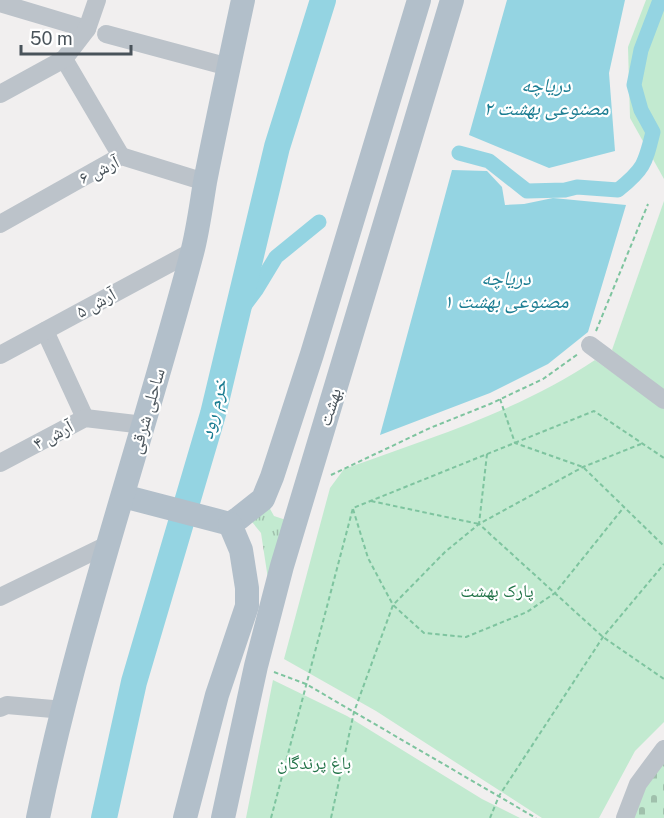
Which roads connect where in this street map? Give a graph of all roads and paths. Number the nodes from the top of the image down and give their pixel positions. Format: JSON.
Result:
{"nodes":[{"id":1,"x":97,"y":0,"type":"edge"},
{"id":2,"x":243,"y":0,"type":"edge"},
{"id":3,"x":419,"y":0,"type":"edge"},
{"id":4,"x":452,"y":0,"type":"edge"},
{"id":5,"x":0,"y":3,"type":"edge"},
{"id":6,"x":87,"y":29,"type":"junction"},
{"id":7,"x":106,"y":34,"type":"dead end"},
{"id":8,"x":64,"y":59,"type":"junction"},
{"id":9,"x":229,"y":67,"type":"junction"},
{"id":10,"x":0,"y":94,"type":"edge"},
{"id":11,"x":121,"y":156,"type":"junction"},
{"id":12,"x":205,"y":182,"type":"junction"},
{"id":13,"x":648,"y":204,"type":"dead end"},
{"id":14,"x":0,"y":224,"type":"edge"},
{"id":15,"x":193,"y":250,"type":"junction"},
{"id":16,"x":45,"y":331,"type":"junction"},
{"id":17,"x":590,"y":345,"type":"junction"},
{"id":18,"x":0,"y":355,"type":"edge"},
{"id":19,"x":500,"y":399,"type":"junction"},
{"id":20,"x":664,"y":399,"type":"edge"},
{"id":21,"x":85,"y":418,"type":"junction"},
{"id":22,"x":144,"y":425,"type":"junction"},
{"id":23,"x":515,"y":443,"type":"junction"},
{"id":24,"x":642,"y":443,"type":"junction"},
{"id":25,"x":487,"y":454,"type":"junction"},
{"id":26,"x":664,"y":458,"type":"edge"},
{"id":27,"x":0,"y":463,"type":"edge"},
{"id":28,"x":583,"y":467,"type":"junction"},
{"id":29,"x":272,"y":477,"type":"junction"},
{"id":30,"x":306,"y":489,"type":"junction"},
{"id":31,"x":123,"y":496,"type":"junction"},
{"id":32,"x":370,"y":501,"type":"junction"},
{"id":33,"x":624,"y":507,"type":"junction"},
{"id":34,"x":353,"y":508,"type":"junction"},
{"id":35,"x":230,"y":524,"type":"junction"},
{"id":36,"x":479,"y":524,"type":"junction"},
{"id":37,"x":109,"y":544,"type":"junction"},
{"id":38,"x":664,"y":546,"type":"edge"},
{"id":39,"x":664,"y":564,"type":"edge"},
{"id":40,"x":555,"y":593,"type":"junction"},
{"id":41,"x":0,"y":597,"type":"edge"},
{"id":42,"x":393,"y":605,"type":"junction"},
{"id":43,"x":247,"y":606,"type":"junction"},
{"id":44,"x":603,"y":637,"type":"junction"},
{"id":45,"x":256,"y":666,"type":"junction"},
{"id":46,"x":664,"y":679,"type":"edge"},
{"id":47,"x":306,"y":684,"type":"junction"},
{"id":48,"x":2,"y":702,"type":"edge"},
{"id":49,"x":63,"y":710,"type":"junction"},
{"id":50,"x":354,"y":712,"type":"junction"},
{"id":51,"x":664,"y":748,"type":"edge"},
{"id":52,"x":499,"y":796,"type":"junction"},
{"id":53,"x":38,"y":818,"type":"edge"},
{"id":54,"x":185,"y":818,"type":"edge"},
{"id":55,"x":223,"y":818,"type":"edge"},
{"id":56,"x":270,"y":818,"type":"edge"},
{"id":57,"x":331,"y":818,"type":"edge"},
{"id":58,"x":490,"y":818,"type":"edge"},
{"id":59,"x":536,"y":818,"type":"edge"},
{"id":60,"x":625,"y":818,"type":"edge"}],
"edges":[{"from":1,"to":6,"type":"street"},
{"from":2,"to":9,"type":"main road","name":"ساحلی شرقی"},
{"from":3,"to":29,"type":"main road","name":"بهشت"},
{"from":4,"to":30,"type":"main road","name":"بهشت"},
{"from":5,"to":6,"type":"street"},
{"from":6,"to":8,"type":"street"},
{"from":7,"to":9,"type":"street"},
{"from":8,"to":10,"type":"street"},
{"from":8,"to":11,"type":"street"},
{"from":9,"to":12,"type":"main road","name":"ساحلی شرقی"},
{"from":11,"to":12,"type":"street","name":"آرش ۶"},
{"from":11,"to":14,"type":"street","name":"آرش ۶"},
{"from":12,"to":15,"type":"main road","name":"ساحلی شرقی"},
{"from":13,"to":17,"type":"path"},
{"from":15,"to":16,"type":"street","name":"آرش ۵"},
{"from":15,"to":22,"type":"main road","name":"ساحلی شرقی"},
{"from":16,"to":18,"type":"street","name":"آرش ۵"},
{"from":16,"to":21,"type":"street"},
{"from":17,"to":19,"type":"path"},
{"from":17,"to":20,"type":"street"},
{"from":19,"to":23,"type":"path"},
{"from":19,"to":30,"type":"path"},
{"from":21,"to":22,"type":"street","name":"آرش ۴"},
{"from":21,"to":27,"type":"street","name":"آرش ۴"},
{"from":22,"to":31,"type":"main road","name":"ساحلی شرقی"},
{"from":23,"to":24,"type":"path"},
{"from":23,"to":25,"type":"path"},
{"from":23,"to":28,"type":"path"},
{"from":24,"to":26,"type":"path"},
{"from":24,"to":28,"type":"path"},
{"from":25,"to":32,"type":"path"},
{"from":25,"to":36,"type":"path"},
{"from":28,"to":33,"type":"path"},
{"from":28,"to":36,"type":"path"},
{"from":29,"to":30,"type":"main road"},
{"from":29,"to":35,"type":"main road","name":"بهشت"},
{"from":30,"to":45,"type":"main road","name":"بهشت"},
{"from":31,"to":35,"type":"main road"},
{"from":31,"to":37,"type":"main road","name":"ساحلی شرقی"},
{"from":32,"to":34,"type":"path"},
{"from":32,"to":36,"type":"path"},
{"from":33,"to":38,"type":"path"},
{"from":33,"to":40,"type":"path"},
{"from":34,"to":42,"type":"path"},
{"from":34,"to":47,"type":"path"},
{"from":35,"to":43,"type":"main road"},
{"from":36,"to":40,"type":"path"},
{"from":36,"to":42,"type":"path"},
{"from":37,"to":41,"type":"street"},
{"from":37,"to":49,"type":"main road","name":"ساحلی شرقی"},
{"from":39,"to":44,"type":"path"},
{"from":40,"to":42,"type":"path"},
{"from":40,"to":44,"type":"path"},
{"from":42,"to":50,"type":"path"},
{"from":43,"to":45,"type":"main road"},
{"from":43,"to":54,"type":"main road"},
{"from":44,"to":46,"type":"path"},
{"from":44,"to":52,"type":"path"},
{"from":45,"to":47,"type":"path"},
{"from":45,"to":55,"type":"main road","name":"بهشت"},
{"from":47,"to":50,"type":"path"},
{"from":47,"to":56,"type":"path"},
{"from":48,"to":49,"type":"street"},
{"from":49,"to":53,"type":"main road","name":"ساحلی شرقی"},
{"from":50,"to":52,"type":"path"},
{"from":50,"to":57,"type":"path"},
{"from":51,"to":60,"type":"street"},
{"from":52,"to":58,"type":"path"},
{"from":52,"to":59,"type":"path"}]}
